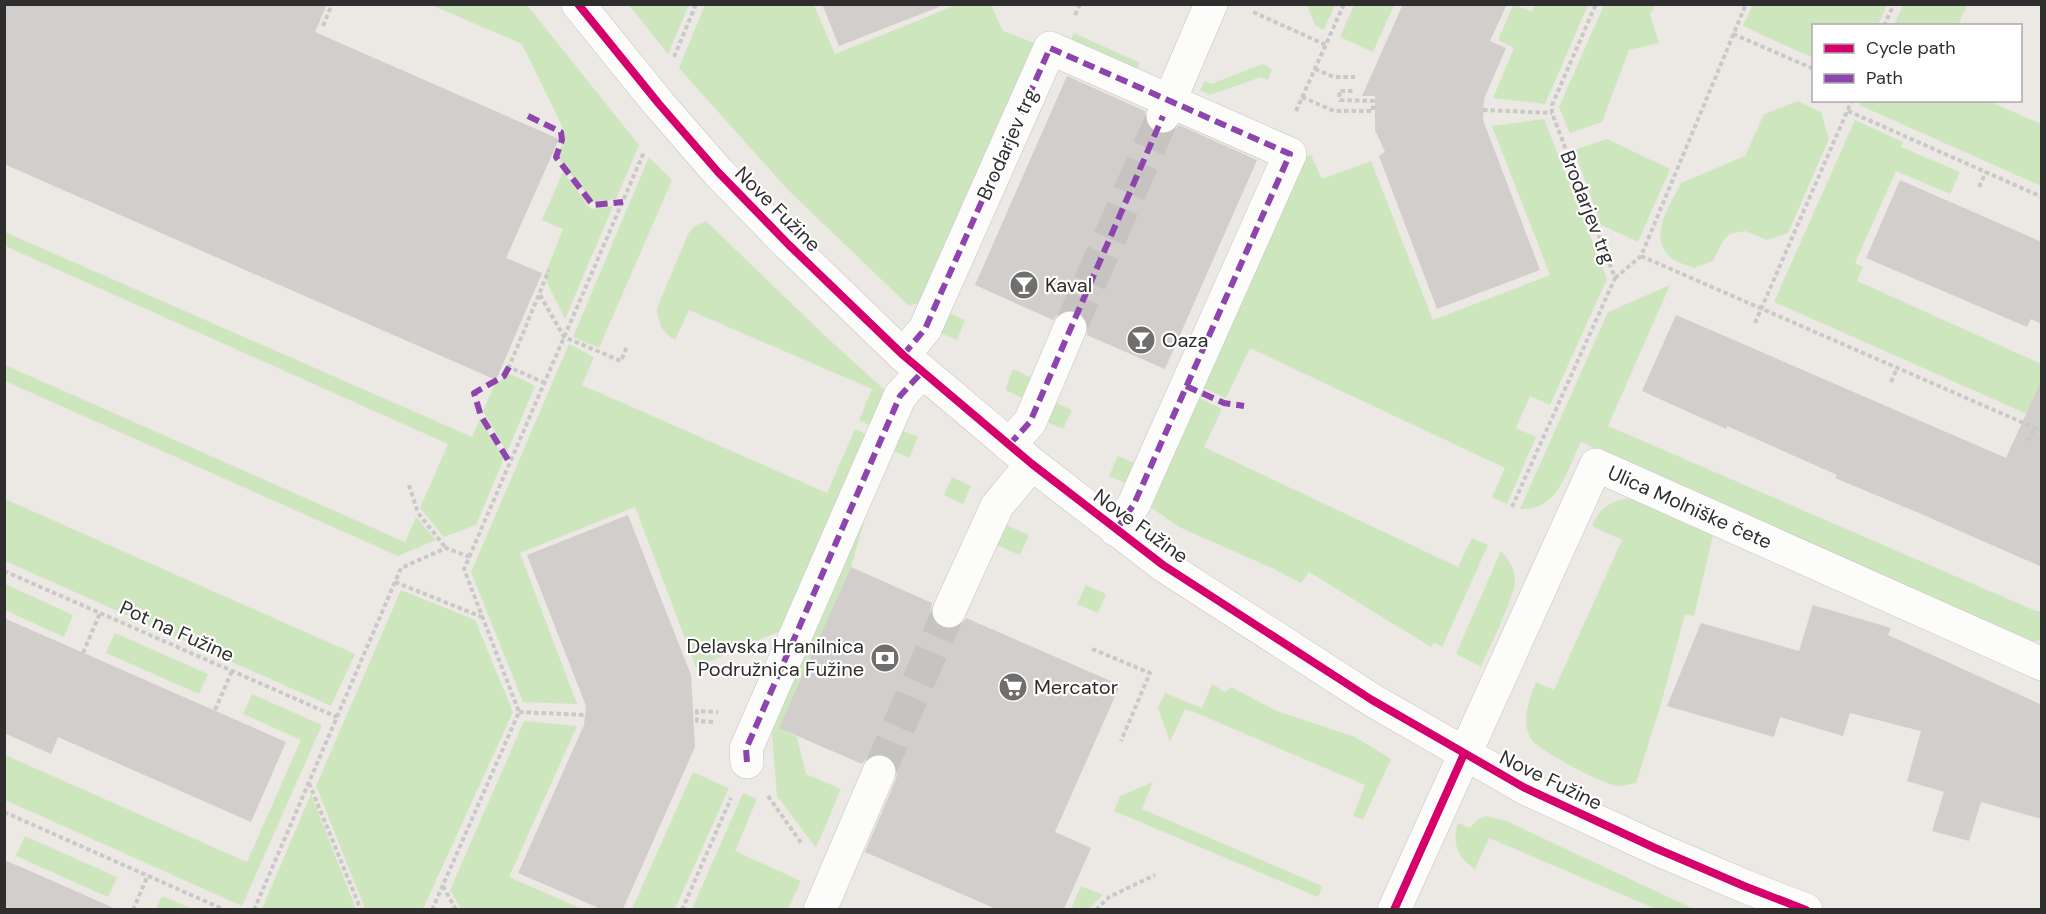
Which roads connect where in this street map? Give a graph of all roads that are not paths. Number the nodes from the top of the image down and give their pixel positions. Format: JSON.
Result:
{"nodes":[{"id":1,"x":578,"y":4,"type":"edge"},
{"id":2,"x":1211,"y":4,"type":"edge"},
{"id":3,"x":1166,"y":109,"type":"junction"},
{"id":4,"x":1070,"y":328,"type":"tunnel mouth"},
{"id":5,"x":913,"y":363,"type":"junction"},
{"id":6,"x":1021,"y":455,"type":"junction"},
{"id":7,"x":1116,"y":530,"type":"junction"},
{"id":8,"x":949,"y":610,"type":"tunnel mouth"},
{"id":9,"x":2042,"y":664,"type":"edge"},
{"id":10,"x":1464,"y":754,"type":"junction"},
{"id":11,"x":744,"y":770,"type":"road end"},
{"id":12,"x":879,"y":772,"type":"tunnel mouth"},
{"id":13,"x":825,"y":896,"type":"edge"},
{"id":14,"x":1394,"y":909,"type":"edge"},
{"id":15,"x":1806,"y":909,"type":"edge"}],
"edges":[{"from":1,"to":5,"type":"street","name":"Nove Fužine"},
{"from":2,"to":3,"type":"street"},
{"from":3,"to":5,"type":"street","name":"Brodarjev trg"},
{"from":3,"to":7,"type":"street","name":"Brodarjev trg"},
{"from":4,"to":6,"type":"street"},
{"from":5,"to":6,"type":"street","name":"Nove Fužine"},
{"from":5,"to":11,"type":"street","name":"Brodarjev trg"},
{"from":6,"to":7,"type":"street","name":"Nove Fužine"},
{"from":6,"to":8,"type":"street"},
{"from":7,"to":10,"type":"street","name":"Nove Fužine"},
{"from":9,"to":10,"type":"street","name":"Ulica Molniške čete"},
{"from":10,"to":14,"type":"street"},
{"from":10,"to":15,"type":"street","name":"Nove Fužine"},
{"from":12,"to":13,"type":"street"}]}
